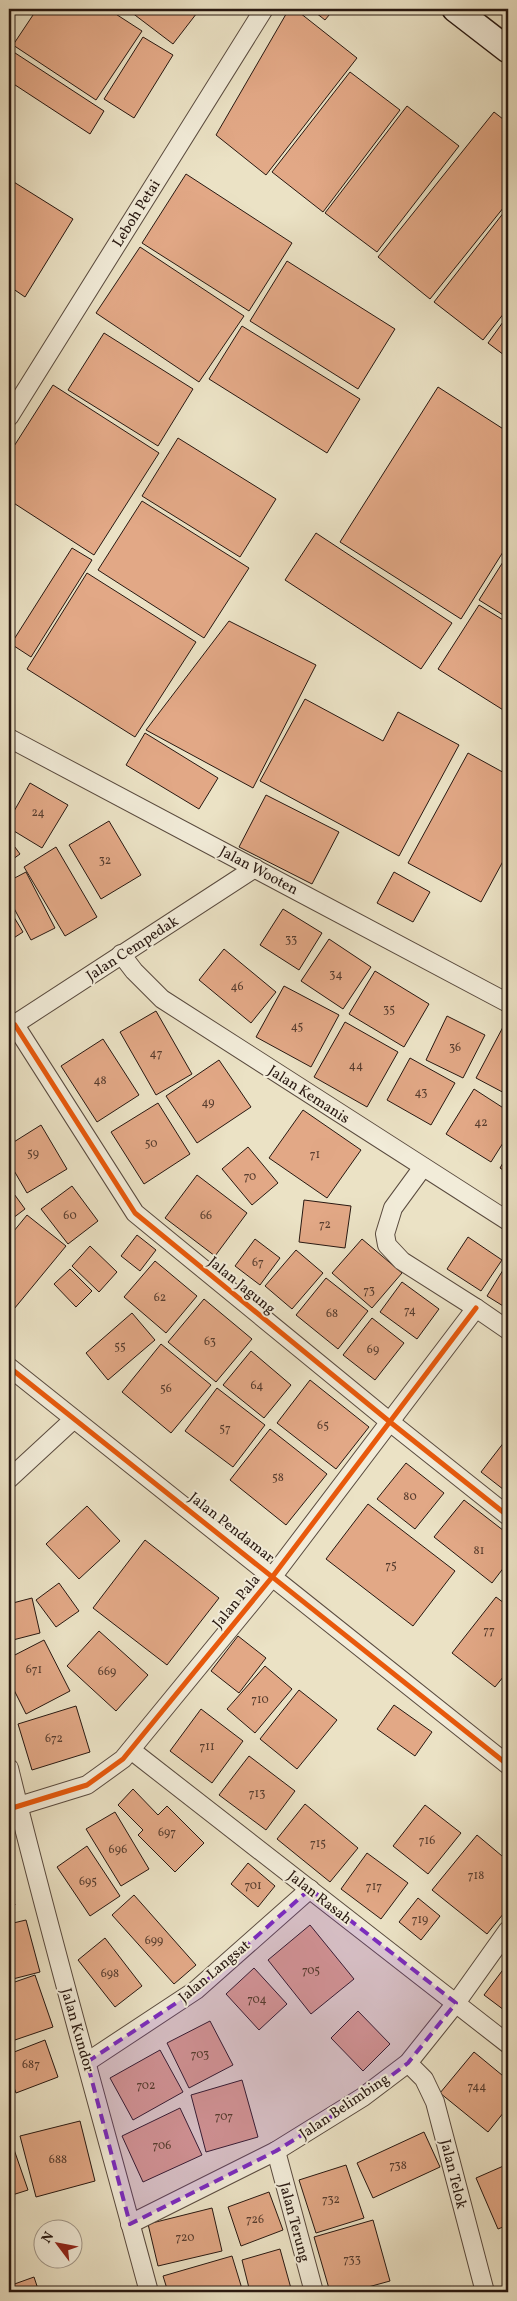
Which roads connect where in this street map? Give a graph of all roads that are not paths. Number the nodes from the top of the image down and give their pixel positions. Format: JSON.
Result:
{"nodes":[{"id":1,"x":264,"y":9,"type":"edge"},
{"id":2,"x":455,"y":9,"type":"edge"},
{"id":3,"x":508,"y":50,"type":"edge"},
{"id":4,"x":9,"y":417,"type":"edge"},
{"id":5,"x":9,"y":738,"type":"edge"},
{"id":6,"x":255,"y":868,"type":"junction"},
{"id":7,"x":121,"y":954,"type":"junction"},
{"id":8,"x":508,"y":1003,"type":"edge"},
{"id":9,"x":12,"y":1026,"type":"edge"},
{"id":10,"x":423,"y":1167,"type":"junction"},
{"id":11,"x":508,"y":1221,"type":"edge"},
{"id":12,"x":476,"y":1308,"type":"junction"},
{"id":13,"x":508,"y":1330,"type":"edge"},
{"id":14,"x":9,"y":1367,"type":"edge"},
{"id":15,"x":74,"y":1418,"type":"junction"},
{"id":16,"x":390,"y":1422,"type":"junction"},
{"id":17,"x":9,"y":1479,"type":"edge"},
{"id":18,"x":508,"y":1516,"type":"edge"},
{"id":19,"x":273,"y":1576,"type":"junction"},
{"id":20,"x":131,"y":1750,"type":"junction"},
{"id":21,"x":508,"y":1765,"type":"edge"},
{"id":22,"x":9,"y":1768,"type":"edge"},
{"id":23,"x":14,"y":1808,"type":"edge"},
{"id":24,"x":310,"y":1889,"type":"junction"},
{"id":25,"x":508,"y":1930,"type":"edge"},
{"id":26,"x":456,"y":2003,"type":"junction"},
{"id":27,"x":508,"y":2044,"type":"edge"},
{"id":28,"x":88,"y":2062,"type":"junction"},
{"id":29,"x":408,"y":2063,"type":"junction"},
{"id":30,"x":276,"y":2151,"type":"junction"},
{"id":31,"x":130,"y":2224,"type":"junction"},
{"id":32,"x":149,"y":2292,"type":"edge"},
{"id":33,"x":314,"y":2292,"type":"edge"},
{"id":34,"x":484,"y":2292,"type":"edge"}],
"edges":[{"from":1,"to":4,"type":"street","name":"Leboh Petai"},
{"from":2,"to":3,"type":"main road"},
{"from":5,"to":6,"type":"street","name":"Jalan Wooten"},
{"from":6,"to":7,"type":"street","name":"Jalan Cempedak"},
{"from":6,"to":8,"type":"street","name":"Jalan Wooten"},
{"from":7,"to":9,"type":"street","name":"Jalan Cempedak"},
{"from":7,"to":10,"type":"street","name":"Jalan Kemanis"},
{"from":9,"to":16,"type":"street","name":"Jalan Jagung"},
{"from":10,"to":11,"type":"street","name":"Jalan Kemanis"},
{"from":10,"to":12,"type":"street"},
{"from":12,"to":13,"type":"street"},
{"from":12,"to":16,"type":"street","name":"Jalan Pala"},
{"from":14,"to":15,"type":"street","name":"Jalan Pendamar"},
{"from":15,"to":17,"type":"street"},
{"from":15,"to":19,"type":"street","name":"Jalan Pendamar"},
{"from":16,"to":18,"type":"street","name":"Jalan Jagung"},
{"from":16,"to":19,"type":"street","name":"Jalan Pala"},
{"from":19,"to":20,"type":"street","name":"Jalan Pala"},
{"from":19,"to":21,"type":"street","name":"Jalan Pendamar"},
{"from":20,"to":23,"type":"street","name":"Jalan Pala"},
{"from":20,"to":24,"type":"street","name":"Jalan Rasah"},
{"from":22,"to":23,"type":"street","name":"Jalan Kundor"},
{"from":23,"to":28,"type":"street","name":"Jalan Kundor"},
{"from":24,"to":26,"type":"street","name":"Jalan Rasah"},
{"from":24,"to":28,"type":"street","name":"Jalan Langsat"},
{"from":25,"to":26,"type":"street","name":"Jalan Belimbing"},
{"from":26,"to":27,"type":"street","name":"Jalan Rasah"},
{"from":26,"to":29,"type":"street","name":"Jalan Belimbing"},
{"from":28,"to":31,"type":"street","name":"Jalan Kundor"},
{"from":29,"to":30,"type":"street","name":"Jalan Belimbing"},
{"from":29,"to":34,"type":"street","name":"Jalan Telok"},
{"from":30,"to":31,"type":"street","name":"Jalan Belimbing"},
{"from":30,"to":33,"type":"street","name":"Jalan Terung"},
{"from":31,"to":32,"type":"street","name":"Jalan Kundor"}]}
